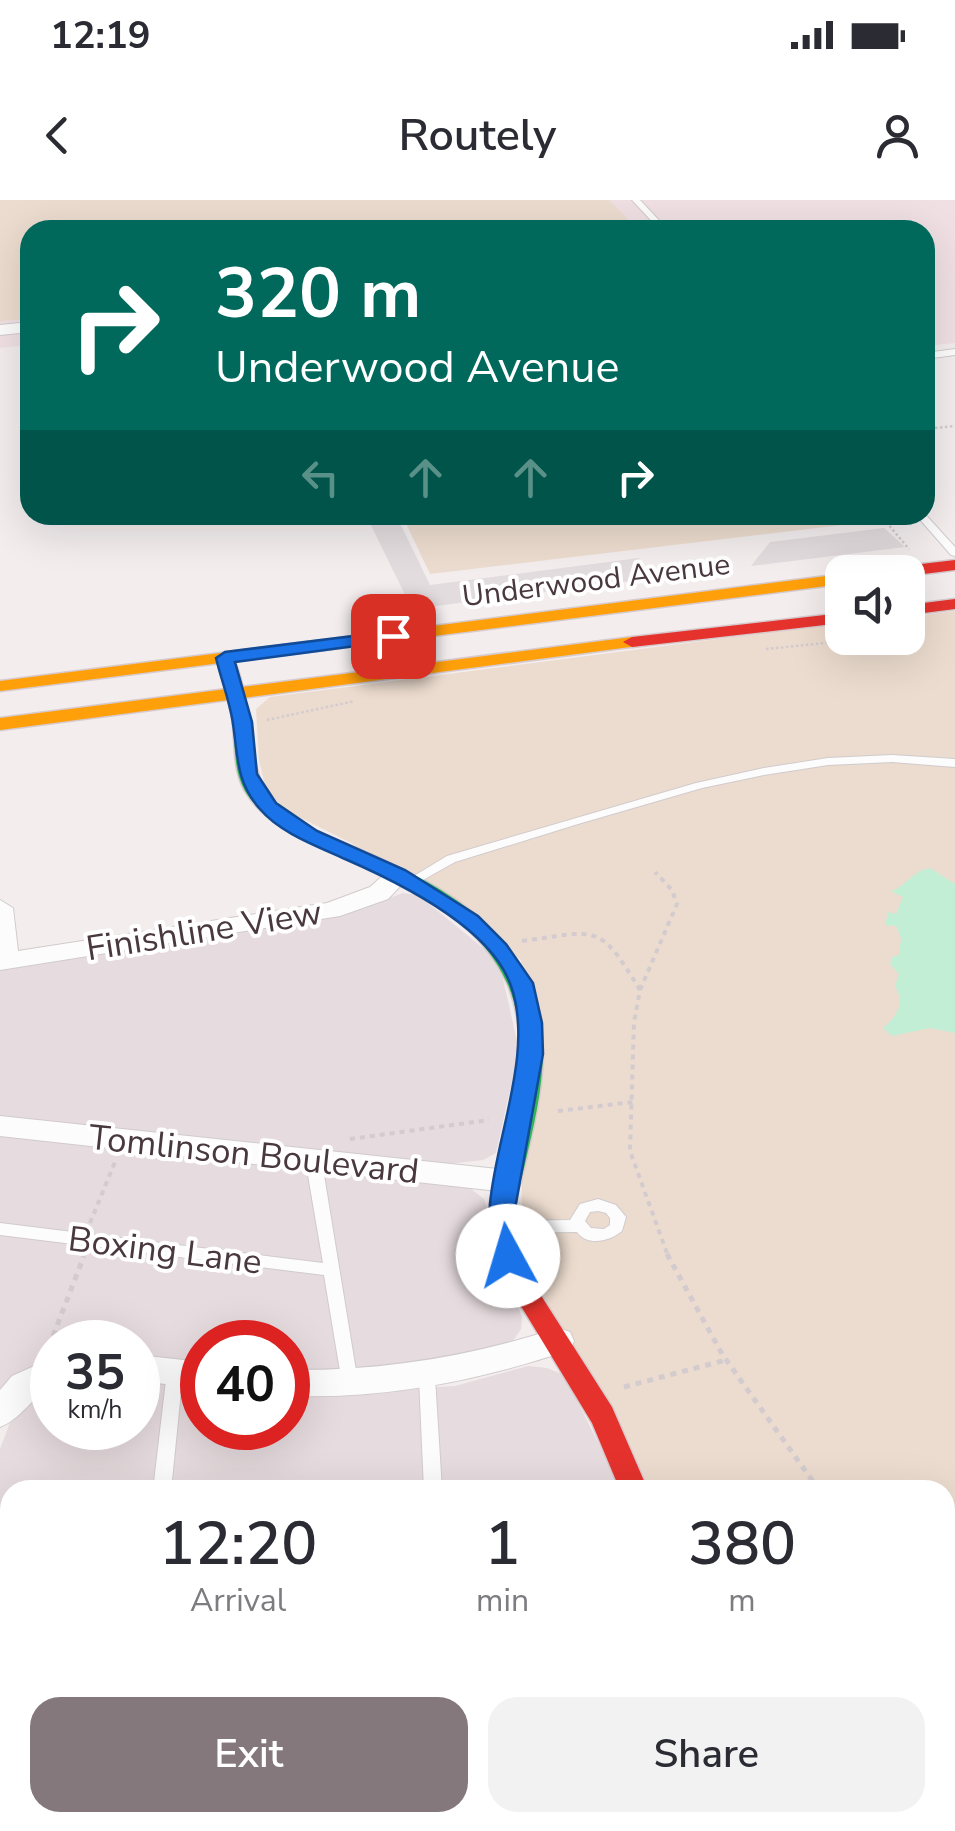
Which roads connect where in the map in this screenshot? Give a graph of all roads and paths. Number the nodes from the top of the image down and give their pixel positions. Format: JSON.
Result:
{"nodes":[{"id":1,"x":636,"y":200,"type":"edge"},
{"id":2,"x":655,"y":220,"type":"edge"},
{"id":3,"x":930,"y":525,"type":"edge"},
{"id":4,"x":955,"y":553,"type":"edge"},
{"id":5,"x":955,"y":565,"type":"edge"},
{"id":6,"x":925,"y":569,"type":"edge"},
{"id":7,"x":825,"y":581,"type":"edge"},
{"id":8,"x":798,"y":585,"type":"junction"},
{"id":9,"x":955,"y":604,"type":"edge"},
{"id":10,"x":925,"y":608,"type":"edge"},
{"id":11,"x":825,"y":610,"type":"edge"},
{"id":12,"x":825,"y":620,"type":"edge"},
{"id":13,"x":225,"y":658,"type":"junction"},
{"id":14,"x":0,"y":686,"type":"edge"},
{"id":15,"x":236,"y":694,"type":"junction"},
{"id":16,"x":0,"y":724,"type":"edge"},
{"id":17,"x":955,"y":764,"type":"edge"},
{"id":18,"x":655,"y":872,"type":"dead end"},
{"id":19,"x":404,"y":878,"type":"junction"},
{"id":20,"x":0,"y":908,"type":"edge"},
{"id":21,"x":557,"y":936,"type":"dead end"},
{"id":22,"x":3,"y":961,"type":"edge"},
{"id":23,"x":640,"y":990,"type":"junction"},
{"id":24,"x":633,"y":1102,"type":"junction"},
{"id":25,"x":522,"y":1115,"type":"junction"},
{"id":26,"x":0,"y":1126,"type":"edge"},
{"id":27,"x":344,"y":1140,"type":"dead end"},
{"id":28,"x":319,"y":1162,"type":"junction"},
{"id":29,"x":507,"y":1182,"type":"junction"},
{"id":30,"x":578,"y":1226,"type":"dead end"},
{"id":31,"x":501,"y":1228,"type":"junction"},
{"id":32,"x":0,"y":1230,"type":"edge"},
{"id":33,"x":329,"y":1270,"type":"junction"},
{"id":34,"x":558,"y":1341,"type":"junction"},
{"id":35,"x":726,"y":1360,"type":"junction"},
{"id":36,"x":427,"y":1378,"type":"junction"},
{"id":37,"x":30,"y":1382,"type":"edge"},
{"id":38,"x":350,"y":1382,"type":"junction"},
{"id":39,"x":310,"y":1383,"type":"edge"},
{"id":40,"x":596,"y":1394,"type":"junction"},
{"id":41,"x":0,"y":1412,"type":"edge"},
{"id":42,"x":180,"y":1413,"type":"edge"},
{"id":43,"x":164,"y":1480,"type":"edge"},
{"id":44,"x":432,"y":1480,"type":"edge"},
{"id":45,"x":631,"y":1480,"type":"edge"},
{"id":46,"x":812,"y":1480,"type":"edge"}],
"edges":[{"from":1,"to":2,"type":"lane"},
{"from":3,"to":4,"type":"lane"},
{"from":5,"to":6,"type":"main road"},
{"from":7,"to":8,"type":"main road","name":"Underwood Avenue"},
{"from":8,"to":11,"type":"main road"},
{"from":8,"to":13,"type":"main road","name":"Underwood Avenue"},
{"from":9,"to":10,"type":"main road"},
{"from":12,"to":15,"type":"main road","name":"Underwood Avenue"},
{"from":13,"to":14,"type":"main road","name":"Underwood Avenue"},
{"from":13,"to":15,"type":"main road"},
{"from":15,"to":16,"type":"main road","name":"Underwood Avenue"},
{"from":15,"to":19,"type":"main road"},
{"from":17,"to":19,"type":"lane"},
{"from":18,"to":23,"type":"path"},
{"from":19,"to":22,"type":"street","name":"Finishline View"},
{"from":19,"to":25,"type":"main road"},
{"from":20,"to":22,"type":"street"},
{"from":21,"to":23,"type":"path"},
{"from":23,"to":24,"type":"path"},
{"from":24,"to":25,"type":"path"},
{"from":24,"to":35,"type":"path"},
{"from":25,"to":27,"type":"path"},
{"from":25,"to":29,"type":"main road"},
{"from":26,"to":28,"type":"street","name":"Tomlinson Boulevard"},
{"from":28,"to":29,"type":"street","name":"Tomlinson Boulevard"},
{"from":28,"to":33,"type":"lane"},
{"from":29,"to":31,"type":"main road"},
{"from":30,"to":31,"type":"lane"},
{"from":31,"to":34,"type":"main road"},
{"from":32,"to":33,"type":"lane","name":"Boxing Lane"},
{"from":33,"to":38,"type":"lane"},
{"from":34,"to":36,"type":"street"},
{"from":34,"to":40,"type":"main road"},
{"from":35,"to":40,"type":"path"},
{"from":35,"to":46,"type":"path"},
{"from":36,"to":38,"type":"street"},
{"from":36,"to":44,"type":"lane"},
{"from":37,"to":41,"type":"street"},
{"from":38,"to":39,"type":"street"},
{"from":40,"to":45,"type":"main road"},
{"from":42,"to":43,"type":"lane"}]}
